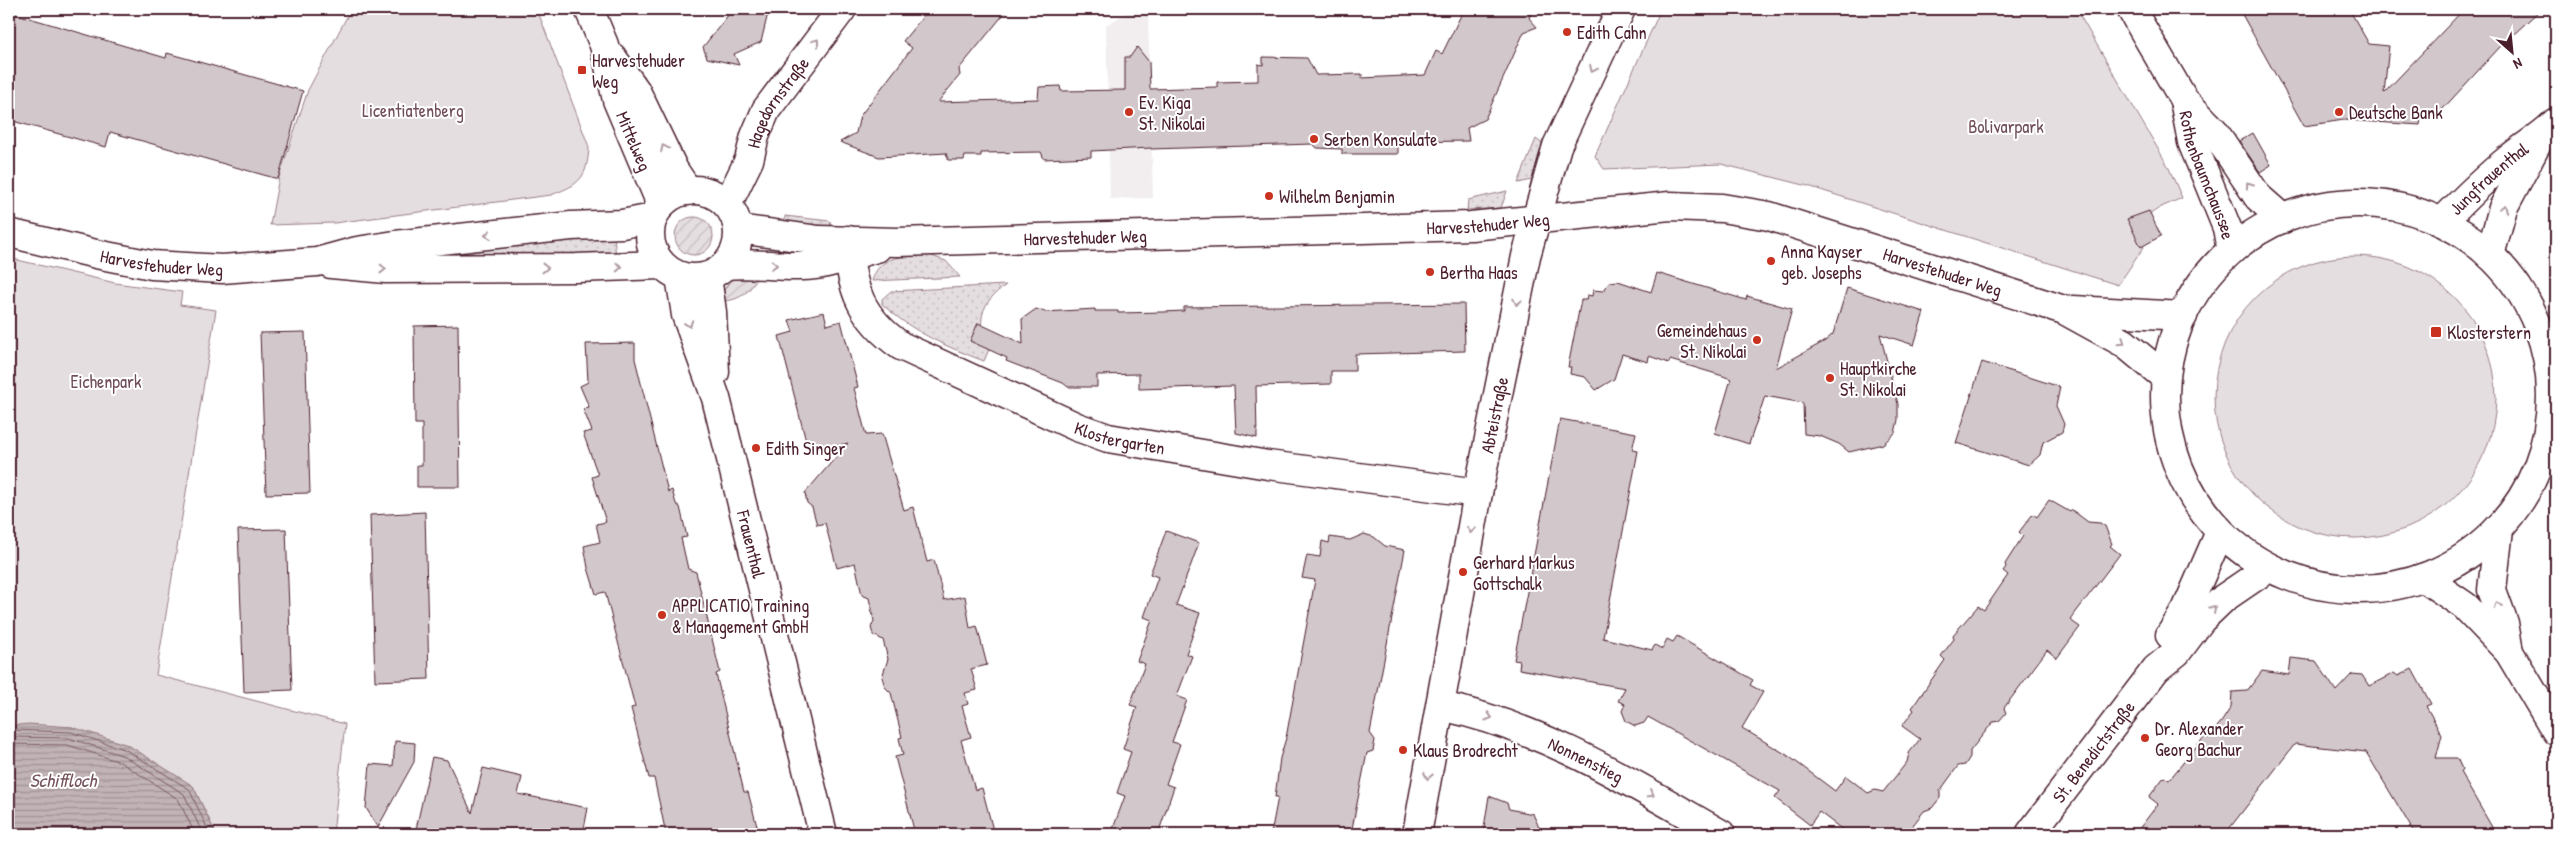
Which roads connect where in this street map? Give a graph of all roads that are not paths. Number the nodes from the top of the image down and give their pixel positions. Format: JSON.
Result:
{"nodes":[{"id":1,"x":589,"y":9,"type":"edge"},
{"id":2,"x":842,"y":9,"type":"edge"},
{"id":3,"x":1621,"y":9,"type":"edge"},
{"id":4,"x":2131,"y":9,"type":"edge"},
{"id":5,"x":604,"y":45,"type":"junction"},
{"id":6,"x":2184,"y":100,"type":"junction"},
{"id":7,"x":2548,"y":130,"type":"edge"},
{"id":8,"x":688,"y":191,"type":"junction"},
{"id":9,"x":656,"y":213,"type":"junction"},
{"id":10,"x":732,"y":217,"type":"junction"},
{"id":11,"x":2283,"y":219,"type":"junction"},
{"id":12,"x":1536,"y":220,"type":"junction"},
{"id":13,"x":2442,"y":222,"type":"junction"},
{"id":14,"x":9,"y":233,"type":"edge"},
{"id":15,"x":849,"y":249,"type":"junction"},
{"id":16,"x":2231,"y":250,"type":"junction"},
{"id":17,"x":2490,"y":255,"type":"junction"},
{"id":18,"x":317,"y":262,"type":"junction"},
{"id":19,"x":671,"y":270,"type":"junction"},
{"id":20,"x":716,"y":271,"type":"junction"},
{"id":21,"x":2064,"y":310,"type":"junction"},
{"id":22,"x":2183,"y":316,"type":"junction"},
{"id":23,"x":2166,"y":377,"type":"junction"},
{"id":24,"x":716,"y":398,"type":"junction"},
{"id":25,"x":2554,"y":406,"type":"edge"},
{"id":26,"x":2549,"y":456,"type":"edge"},
{"id":27,"x":1478,"y":493,"type":"junction"},
{"id":28,"x":2499,"y":529,"type":"junction"},
{"id":29,"x":2220,"y":532,"type":"junction"},
{"id":30,"x":2268,"y":568,"type":"junction"},
{"id":31,"x":2424,"y":578,"type":"junction"},
{"id":32,"x":2509,"y":652,"type":"junction"},
{"id":33,"x":2156,"y":668,"type":"junction"},
{"id":34,"x":1441,"y":706,"type":"junction"},
{"id":35,"x":2556,"y":731,"type":"edge"},
{"id":36,"x":823,"y":834,"type":"edge"},
{"id":37,"x":1417,"y":834,"type":"edge"},
{"id":38,"x":1721,"y":834,"type":"edge"},
{"id":39,"x":2030,"y":834,"type":"edge"}],
"edges":[{"from":1,"to":5,"type":"street","name":"Mittelweg"},
{"from":10,"to":2,"type":"street","name":"Hagedornstraße","one_way":true},
{"from":3,"to":12,"type":"street","name":"Abteistraße","one_way":true},
{"from":4,"to":6,"type":"street","name":"Rothenbaumchaussee"},
{"from":8,"to":5,"type":"street","name":"Mittelweg","one_way":true},
{"from":5,"to":9,"type":"street","name":"Mittelweg"},
{"from":11,"to":6,"type":"street","name":"Rothenbaumchaussee","one_way":true},
{"from":6,"to":16,"type":"street","name":"Rothenbaumchaussee"},
{"from":7,"to":13,"type":"street","name":"Jungfrauenthal"},
{"from":17,"to":7,"type":"street","name":"Jungfrauenthal","one_way":true},
{"from":8,"to":9,"type":"street","name":"Harvestehuder Weg"},
{"from":8,"to":10,"type":"street","name":"Harvestehuder Weg"},
{"from":9,"to":18,"type":"street","name":"Harvestehuder Weg","one_way":true},
{"from":9,"to":19,"type":"street"},
{"from":10,"to":15,"type":"street","name":"Harvestehuder Weg"},
{"from":10,"to":20,"type":"street"},
{"from":11,"to":13,"type":"street"},
{"from":11,"to":16,"type":"street"},
{"from":12,"to":15,"type":"street","name":"Harvestehuder Weg"},
{"from":12,"to":21,"type":"street","name":"Harvestehuder Weg"},
{"from":12,"to":27,"type":"street","name":"Abteistraße","one_way":true},
{"from":13,"to":17,"type":"street"},
{"from":14,"to":18,"type":"street","name":"Harvestehuder Weg"},
{"from":20,"to":15,"type":"street","name":"Harvestehuder Weg","one_way":true},
{"from":15,"to":27,"type":"street","name":"Klostergarten"},
{"from":16,"to":22,"type":"street"},
{"from":17,"to":25,"type":"street"},
{"from":18,"to":19,"type":"street","name":"Harvestehuder Weg","one_way":true},
{"from":19,"to":20,"type":"street","name":"Harvestehuder Weg"},
{"from":19,"to":24,"type":"street","name":"Frauenthal","one_way":true},
{"from":20,"to":24,"type":"street","name":"Frauenthal"},
{"from":21,"to":22,"type":"street","name":"Harvestehuder Weg"},
{"from":21,"to":23,"type":"street","name":"Harvestehuder Weg","one_way":true},
{"from":22,"to":23,"type":"street"},
{"from":23,"to":29,"type":"street"},
{"from":24,"to":36,"type":"street","name":"Frauenthal"},
{"from":25,"to":26,"type":"street"},
{"from":26,"to":28,"type":"street"},
{"from":27,"to":34,"type":"street","name":"Abteistraße","one_way":true},
{"from":28,"to":31,"type":"street"},
{"from":32,"to":28,"type":"street","one_way":true},
{"from":29,"to":30,"type":"street"},
{"from":29,"to":33,"type":"street","name":"St. Benedictstraße"},
{"from":30,"to":31,"type":"street"},
{"from":33,"to":30,"type":"street","name":"St. Benedictstraße","one_way":true},
{"from":31,"to":32,"type":"street"},
{"from":32,"to":35,"type":"street"},
{"from":33,"to":39,"type":"street","name":"St. Benedictstraße"},
{"from":34,"to":37,"type":"street","name":"Abteistraße","one_way":true},
{"from":34,"to":38,"type":"street","name":"Nonnenstieg","one_way":true}]}
